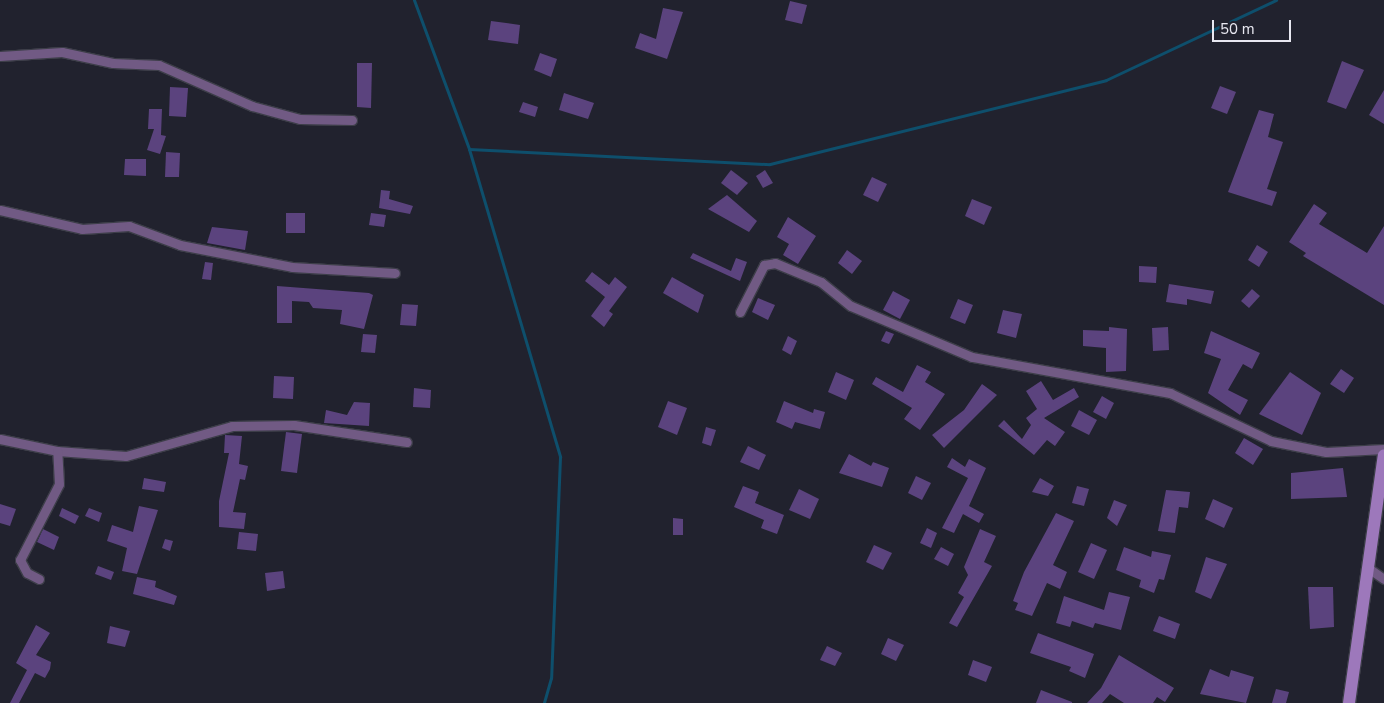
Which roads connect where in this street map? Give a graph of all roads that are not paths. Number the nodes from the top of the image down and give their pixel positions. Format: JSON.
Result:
{"nodes":[{"id":1,"x":0,"y":56,"type":"edge"},
{"id":2,"x":352,"y":120,"type":"dead end"},
{"id":3,"x":0,"y":210,"type":"edge"},
{"id":4,"x":395,"y":273,"type":"dead end"},
{"id":5,"x":740,"y":312,"type":"dead end"},
{"id":6,"x":0,"y":439,"type":"edge"},
{"id":7,"x":407,"y":442,"type":"dead end"},
{"id":8,"x":1384,"y":449,"type":"edge"},
{"id":9,"x":57,"y":451,"type":"junction"},
{"id":10,"x":1384,"y":456,"type":"edge"},
{"id":11,"x":1370,"y":570,"type":"junction"},
{"id":12,"x":39,"y":579,"type":"dead end"},
{"id":13,"x":1384,"y":579,"type":"edge"},
{"id":14,"x":1349,"y":703,"type":"edge"}],
"edges":[{"from":1,"to":2,"type":"street"},
{"from":3,"to":4,"type":"street"},
{"from":5,"to":8,"type":"street"},
{"from":6,"to":9,"type":"street"},
{"from":7,"to":9,"type":"street"},
{"from":9,"to":12,"type":"street"},
{"from":10,"to":11,"type":"street"},
{"from":11,"to":13,"type":"street"},
{"from":11,"to":14,"type":"street"}]}
